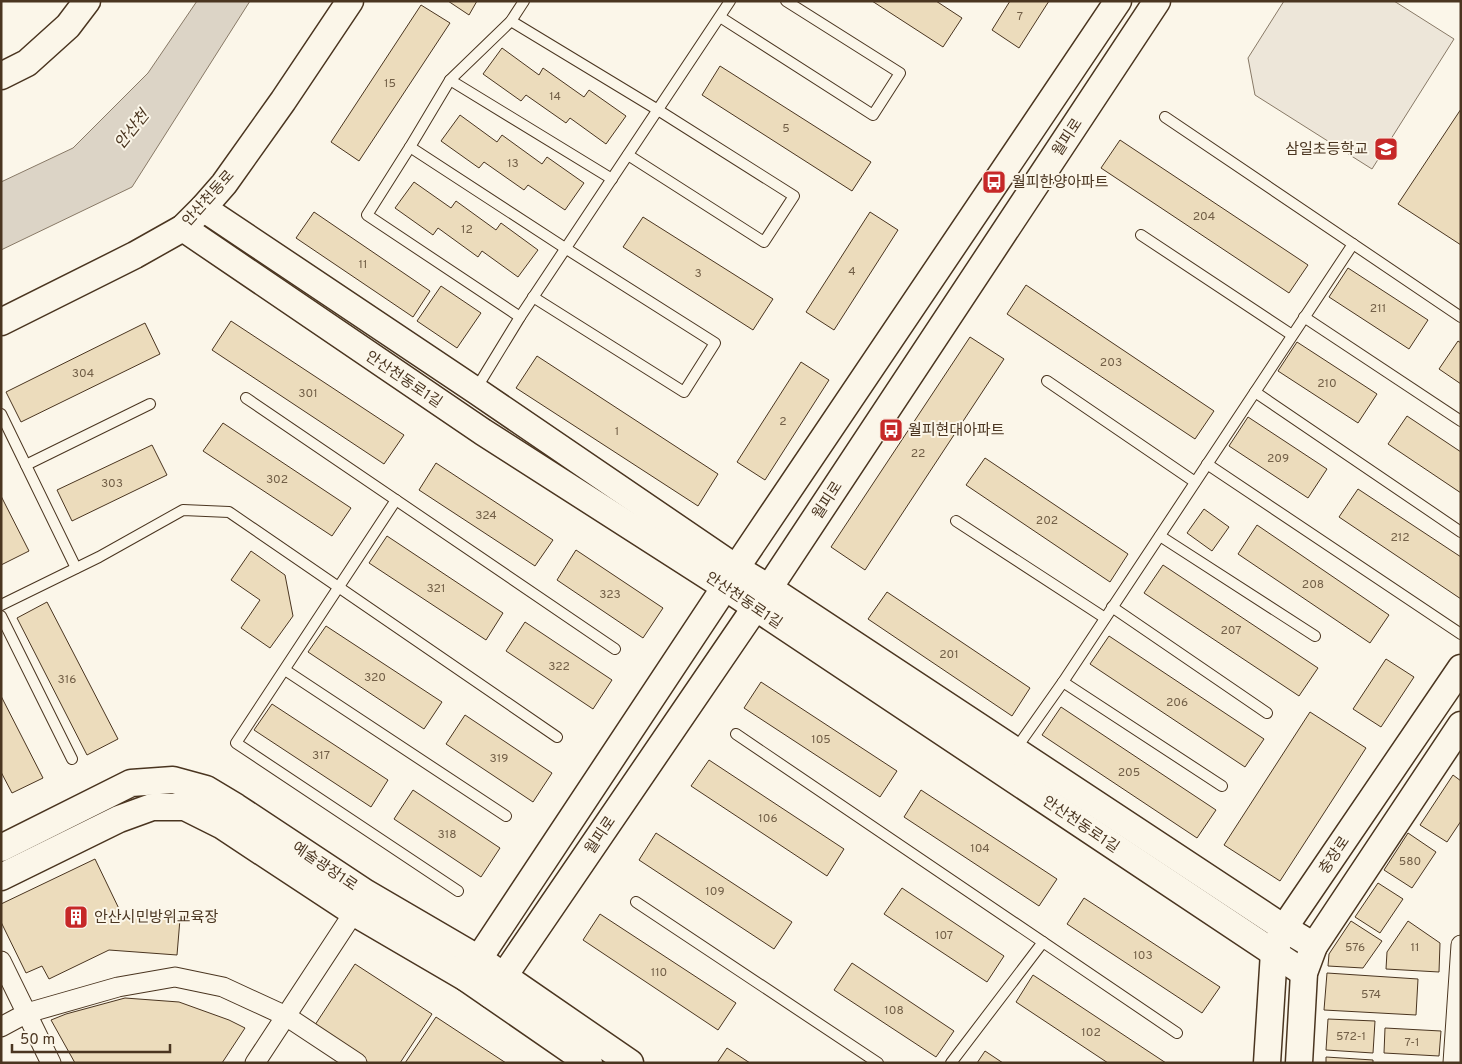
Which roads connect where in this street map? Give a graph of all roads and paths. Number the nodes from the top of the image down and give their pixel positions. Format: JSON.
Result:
{"nodes":[{"id":1,"x":87,"y":1,"type":"edge"},
{"id":2,"x":350,"y":1,"type":"edge"},
{"id":3,"x":524,"y":1,"type":"edge"},
{"id":4,"x":730,"y":1,"type":"edge"},
{"id":5,"x":786,"y":1,"type":"edge"},
{"id":6,"x":1118,"y":1,"type":"edge"},
{"id":7,"x":1157,"y":1,"type":"edge"},
{"id":8,"x":720,"y":17,"type":"junction"},
{"id":9,"x":511,"y":21,"type":"junction"},
{"id":10,"x":1,"y":76,"type":"edge"},
{"id":11,"x":450,"y":80,"type":"junction"},
{"id":12,"x":658,"y":110,"type":"junction"},
{"id":13,"x":1166,"y":117,"type":"dead end"},
{"id":14,"x":410,"y":147,"type":"junction"},
{"id":15,"x":628,"y":155,"type":"junction"},
{"id":16,"x":612,"y":179,"type":"junction"},
{"id":17,"x":203,"y":208,"type":"junction"},
{"id":18,"x":183,"y":228,"type":"junction"},
{"id":19,"x":1142,"y":235,"type":"dead end"},
{"id":20,"x":1353,"y":244,"type":"junction"},
{"id":21,"x":566,"y":248,"type":"junction"},
{"id":22,"x":533,"y":297,"type":"junction"},
{"id":23,"x":1459,"y":311,"type":"edge"},
{"id":24,"x":520,"y":316,"type":"junction"},
{"id":25,"x":1304,"y":317,"type":"junction"},
{"id":26,"x":1,"y":322,"type":"edge"},
{"id":27,"x":1292,"y":335,"type":"junction"},
{"id":28,"x":1047,"y":381,"type":"dead end"},
{"id":29,"x":475,"y":390,"type":"junction"},
{"id":30,"x":1255,"y":392,"type":"junction"},
{"id":31,"x":246,"y":398,"type":"dead end"},
{"id":32,"x":150,"y":404,"type":"dead end"},
{"id":33,"x":1,"y":414,"type":"edge"},
{"id":34,"x":1461,"y":421,"type":"edge"},
{"id":35,"x":1207,"y":464,"type":"junction"},
{"id":36,"x":26,"y":465,"type":"junction"},
{"id":37,"x":1195,"y":482,"type":"junction"},
{"id":38,"x":396,"y":500,"type":"junction"},
{"id":39,"x":956,"y":521,"type":"dead end"},
{"id":40,"x":1461,"y":532,"type":"edge"},
{"id":41,"x":1160,"y":536,"type":"junction"},
{"id":42,"x":76,"y":568,"type":"junction"},
{"id":43,"x":731,"y":578,"type":"junction"},
{"id":44,"x":339,"y":588,"type":"junction"},
{"id":45,"x":762,"y":598,"type":"junction"},
{"id":46,"x":1,"y":605,"type":"edge"},
{"id":47,"x":1112,"y":607,"type":"junction"},
{"id":48,"x":1,"y":616,"type":"edge"},
{"id":49,"x":1105,"y":618,"type":"junction"},
{"id":50,"x":1461,"y":634,"type":"edge"},
{"id":51,"x":1315,"y":636,"type":"dead end"},
{"id":52,"x":615,"y":649,"type":"dead end"},
{"id":53,"x":1461,"y":668,"type":"edge"},
{"id":54,"x":285,"y":670,"type":"junction"},
{"id":55,"x":1063,"y":682,"type":"junction"},
{"id":56,"x":1267,"y":713,"type":"dead end"},
{"id":57,"x":1461,"y":725,"type":"edge"},
{"id":58,"x":736,"y":734,"type":"dead end"},
{"id":59,"x":557,"y":737,"type":"dead end"},
{"id":60,"x":1014,"y":751,"type":"junction"},
{"id":61,"x":72,"y":759,"type":"dead end"},
{"id":62,"x":1222,"y":786,"type":"dead end"},
{"id":63,"x":506,"y":816,"type":"dead end"},
{"id":64,"x":1,"y":848,"type":"edge"},
{"id":65,"x":1,"y":877,"type":"edge"},
{"id":66,"x":458,"y":891,"type":"dead end"},
{"id":67,"x":636,"y":902,"type":"dead end"},
{"id":68,"x":360,"y":903,"type":"junction"},
{"id":69,"x":1284,"y":928,"type":"junction"},
{"id":70,"x":1043,"y":942,"type":"junction"},
{"id":71,"x":1461,"y":945,"type":"edge"},
{"id":72,"x":1314,"y":946,"type":"junction"},
{"id":73,"x":1274,"y":952,"type":"junction"},
{"id":74,"x":1,"y":961,"type":"edge"},
{"id":75,"x":472,"y":968,"type":"junction"},
{"id":76,"x":1304,"y":973,"type":"junction"},
{"id":77,"x":498,"y":985,"type":"junction"},
{"id":78,"x":27,"y":1013,"type":"junction"},
{"id":79,"x":286,"y":1016,"type":"junction"},
{"id":80,"x":1,"y":1027,"type":"edge"},
{"id":81,"x":1177,"y":1033,"type":"dead end"},
{"id":82,"x":51,"y":1063,"type":"edge"},
{"id":83,"x":255,"y":1063,"type":"edge"},
{"id":84,"x":357,"y":1063,"type":"edge"},
{"id":85,"x":589,"y":1063,"type":"edge"},
{"id":86,"x":630,"y":1063,"type":"edge"},
{"id":87,"x":878,"y":1063,"type":"edge"},
{"id":88,"x":951,"y":1063,"type":"edge"},
{"id":89,"x":1267,"y":1063,"type":"edge"},
{"id":90,"x":1298,"y":1063,"type":"edge"},
{"id":91,"x":1453,"y":1063,"type":"edge"}],
"edges":[{"from":1,"to":10,"type":"street"},
{"from":2,"to":17,"type":"street","name":"안산천동로"},
{"from":3,"to":9,"type":"lane"},
{"from":4,"to":8,"type":"lane"},
{"from":5,"to":8,"type":"lane"},
{"from":6,"to":43,"type":"street"},
{"from":7,"to":45,"type":"street","name":"월피로"},
{"from":8,"to":12,"type":"lane"},
{"from":9,"to":11,"type":"lane"},
{"from":9,"to":12,"type":"lane"},
{"from":11,"to":14,"type":"lane"},
{"from":11,"to":16,"type":"lane"},
{"from":12,"to":15,"type":"lane"},
{"from":12,"to":15,"type":"lane"},
{"from":13,"to":20,"type":"lane"},
{"from":14,"to":21,"type":"lane"},
{"from":14,"to":24,"type":"lane"},
{"from":15,"to":16,"type":"lane"},
{"from":16,"to":21,"type":"lane"},
{"from":17,"to":18,"type":"street","name":"안산천동로"},
{"from":17,"to":29,"type":"street","name":"안산천동로1길"},
{"from":18,"to":26,"type":"street","name":"안산천동로"},
{"from":18,"to":43,"type":"street","name":"안산천동로1길"},
{"from":19,"to":27,"type":"lane"},
{"from":20,"to":23,"type":"lane"},
{"from":20,"to":25,"type":"lane"},
{"from":21,"to":22,"type":"lane"},
{"from":21,"to":22,"type":"lane"},
{"from":22,"to":24,"type":"lane"},
{"from":24,"to":29,"type":"lane"},
{"from":25,"to":27,"type":"lane"},
{"from":25,"to":34,"type":"lane"},
{"from":27,"to":30,"type":"lane"},
{"from":28,"to":37,"type":"lane"},
{"from":29,"to":43,"type":"street","name":"안산천동로1길"},
{"from":30,"to":35,"type":"lane"},
{"from":30,"to":40,"type":"lane"},
{"from":31,"to":38,"type":"lane"},
{"from":32,"to":36,"type":"lane"},
{"from":33,"to":36,"type":"lane"},
{"from":35,"to":37,"type":"lane"},
{"from":35,"to":50,"type":"lane"},
{"from":36,"to":42,"type":"lane"},
{"from":37,"to":41,"type":"lane"},
{"from":38,"to":44,"type":"lane"},
{"from":38,"to":52,"type":"lane"},
{"from":39,"to":49,"type":"lane"},
{"from":41,"to":47,"type":"lane"},
{"from":41,"to":51,"type":"lane"},
{"from":42,"to":44,"type":"lane"},
{"from":42,"to":46,"type":"lane"},
{"from":43,"to":45,"type":"street","name":"안산천동로1길"},
{"from":43,"to":75,"type":"street"},
{"from":44,"to":54,"type":"lane"},
{"from":44,"to":59,"type":"lane"},
{"from":45,"to":60,"type":"street","name":"안산천동로1길"},
{"from":45,"to":73,"type":"street","name":"안산천동로1길"},
{"from":45,"to":77,"type":"street","name":"월피로"},
{"from":47,"to":49,"type":"lane"},
{"from":47,"to":56,"type":"lane"},
{"from":48,"to":61,"type":"lane"},
{"from":49,"to":55,"type":"lane"},
{"from":53,"to":69,"type":"street","name":"충장로"},
{"from":54,"to":63,"type":"lane"},
{"from":54,"to":66,"type":"lane"},
{"from":55,"to":60,"type":"lane"},
{"from":55,"to":62,"type":"lane"},
{"from":57,"to":72,"type":"street"},
{"from":58,"to":70,"type":"lane"},
{"from":60,"to":69,"type":"street","name":"안산천동로1길"},
{"from":64,"to":68,"type":"street","name":"예술광장1로"},
{"from":65,"to":68,"type":"street","name":"예술광장1로"},
{"from":67,"to":87,"type":"lane"},
{"from":68,"to":75,"type":"street","name":"예술광장1로"},
{"from":68,"to":79,"type":"street"},
{"from":69,"to":72,"type":"street","name":"안산천동로1길"},
{"from":69,"to":73,"type":"street","name":"충장로"},
{"from":70,"to":81,"type":"lane"},
{"from":70,"to":88,"type":"lane"},
{"from":71,"to":91,"type":"street"},
{"from":72,"to":76,"type":"street"},
{"from":73,"to":76,"type":"street","name":"안산천동로1길"},
{"from":73,"to":89,"type":"street","name":"충장로"},
{"from":74,"to":78,"type":"street"},
{"from":75,"to":77,"type":"street","name":"예술광장1로"},
{"from":76,"to":90,"type":"street"},
{"from":77,"to":85,"type":"street","name":"예술광장1로"},
{"from":77,"to":86,"type":"street","name":"예술광장1로"},
{"from":78,"to":79,"type":"street"},
{"from":78,"to":80,"type":"street"},
{"from":78,"to":82,"type":"street"},
{"from":79,"to":83,"type":"street"},
{"from":79,"to":84,"type":"street"}]}
